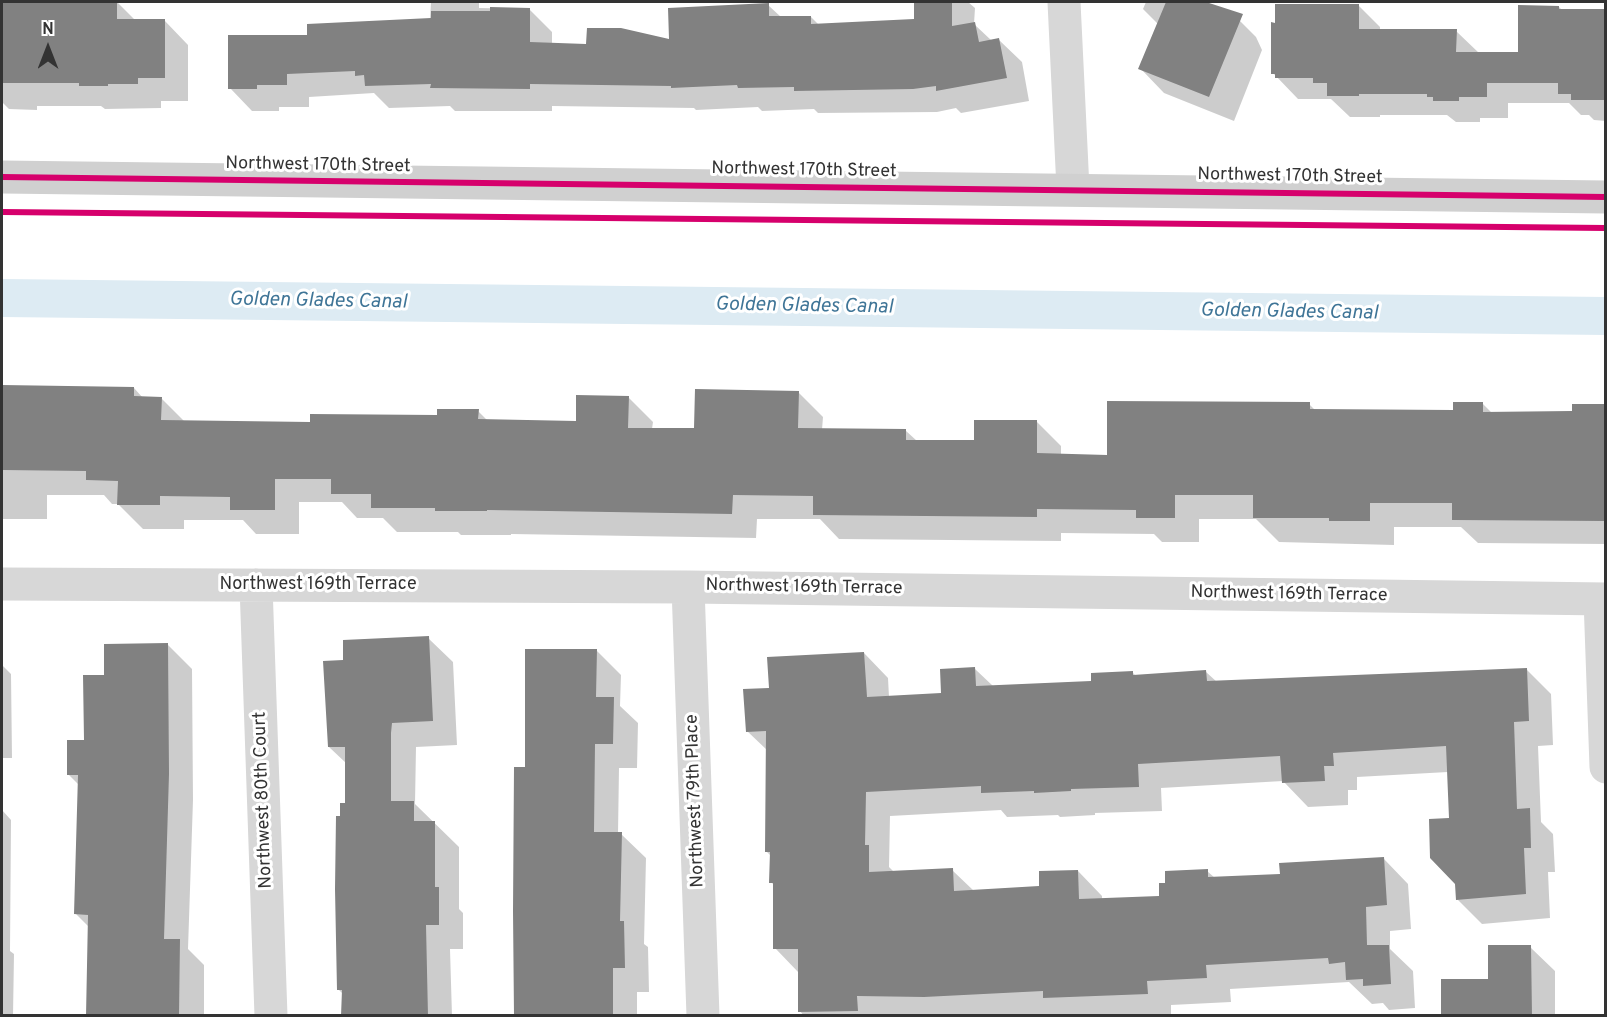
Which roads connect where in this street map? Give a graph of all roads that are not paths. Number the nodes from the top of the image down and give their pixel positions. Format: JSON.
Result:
{"nodes":[{"id":1,"x":1064,"y":2,"type":"edge"},
{"id":2,"x":2,"y":177,"type":"edge"},
{"id":3,"x":1073,"y":189,"type":"junction"},
{"id":4,"x":1605,"y":197,"type":"edge"},
{"id":5,"x":2,"y":584,"type":"edge"},
{"id":6,"x":256,"y":585,"type":"junction"},
{"id":7,"x":688,"y":587,"type":"junction"},
{"id":8,"x":1603,"y":599,"type":"edge"},
{"id":9,"x":1605,"y":767,"type":"edge"},
{"id":10,"x":271,"y":1016,"type":"edge"},
{"id":11,"x":704,"y":1016,"type":"edge"}],
"edges":[{"from":1,"to":3,"type":"street"},
{"from":2,"to":3,"type":"street","name":"Northwest 170th Street"},
{"from":3,"to":4,"type":"street","name":"Northwest 170th Street"},
{"from":5,"to":6,"type":"street","name":"Northwest 169th Terrace"},
{"from":6,"to":7,"type":"street","name":"Northwest 169th Terrace"},
{"from":6,"to":10,"type":"street","name":"Northwest 80th Court"},
{"from":7,"to":8,"type":"street","name":"Northwest 169th Terrace"},
{"from":7,"to":11,"type":"street","name":"Northwest 79th Place"},
{"from":8,"to":9,"type":"street"}]}
